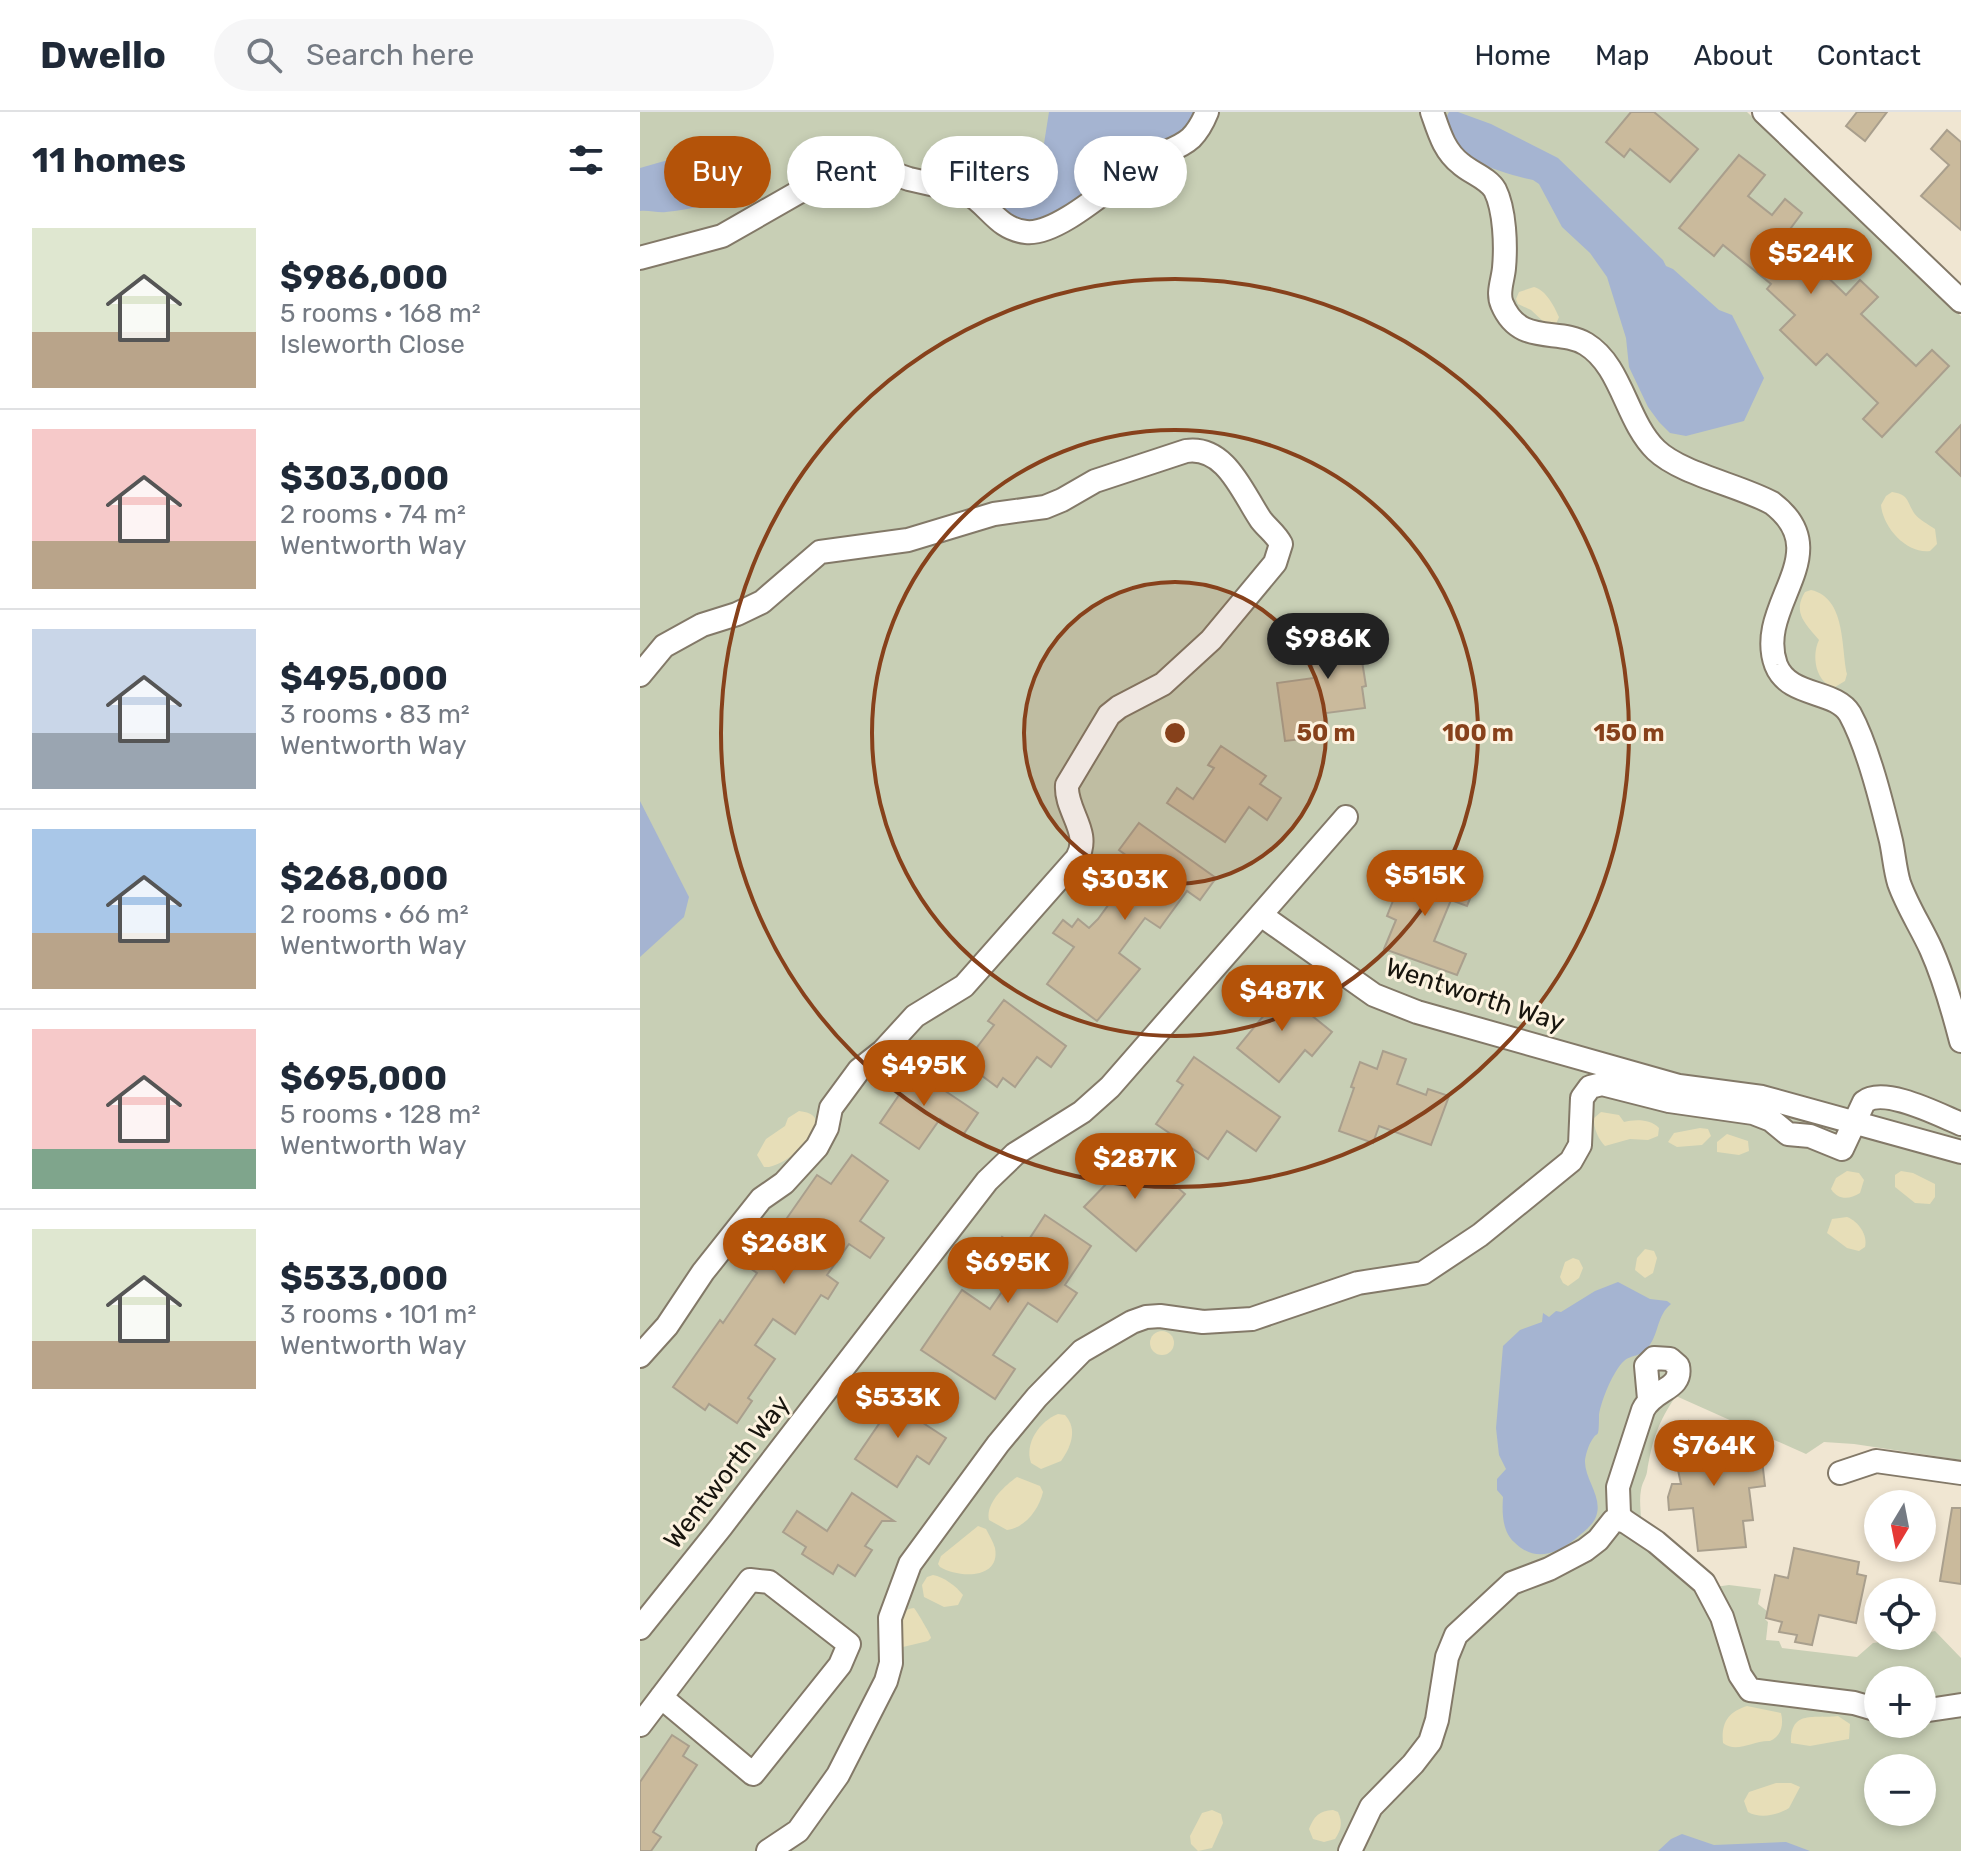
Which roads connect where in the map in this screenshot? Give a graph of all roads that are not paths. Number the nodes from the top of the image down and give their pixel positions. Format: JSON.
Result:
{"nodes":[{"id":1,"x":1207,"y":112,"type":"edge"},
{"id":2,"x":1432,"y":112,"type":"edge"},
{"id":3,"x":1764,"y":112,"type":"edge"},
{"id":4,"x":640,"y":258,"type":"edge"},
{"id":5,"x":1961,"y":301,"type":"edge"},
{"id":6,"x":640,"y":675,"type":"edge"},
{"id":7,"x":1346,"y":817,"type":"dead end"},
{"id":8,"x":1261,"y":915,"type":"junction"},
{"id":9,"x":1961,"y":1041,"type":"edge"},
{"id":10,"x":1855,"y":1124,"type":"junction"},
{"id":11,"x":1961,"y":1124,"type":"edge"},
{"id":12,"x":1961,"y":1152,"type":"edge"},
{"id":13,"x":640,"y":1356,"type":"edge"},
{"id":14,"x":1649,"y":1399,"type":"dead end"},
{"id":15,"x":1840,"y":1473,"type":"dead end"},
{"id":16,"x":1961,"y":1473,"type":"edge"},
{"id":17,"x":1623,"y":1520,"type":"junction"},
{"id":18,"x":640,"y":1628,"type":"edge"},
{"id":19,"x":661,"y":1697,"type":"junction"},
{"id":20,"x":1961,"y":1705,"type":"edge"},
{"id":21,"x":1864,"y":1706,"type":"edge"},
{"id":22,"x":1936,"y":1709,"type":"edge"},
{"id":23,"x":640,"y":1725,"type":"edge"},
{"id":24,"x":768,"y":1851,"type":"edge"},
{"id":25,"x":1350,"y":1851,"type":"edge"}],
"edges":[{"from":1,"to":4,"type":"street"},
{"from":2,"to":9,"type":"street"},
{"from":3,"to":5,"type":"street"},
{"from":6,"to":13,"type":"street"},
{"from":7,"to":8,"type":"street"},
{"from":8,"to":10,"type":"street","name":"Wentworth Way"},
{"from":8,"to":18,"type":"street","name":"Wentworth Way"},
{"from":10,"to":11,"type":"street"},
{"from":10,"to":12,"type":"street","name":"Wentworth Way"},
{"from":10,"to":24,"type":"street"},
{"from":14,"to":17,"type":"street"},
{"from":15,"to":16,"type":"street"},
{"from":17,"to":21,"type":"street"},
{"from":17,"to":25,"type":"street"},
{"from":19,"to":19,"type":"street"},
{"from":19,"to":23,"type":"street"},
{"from":20,"to":22,"type":"street"}]}
